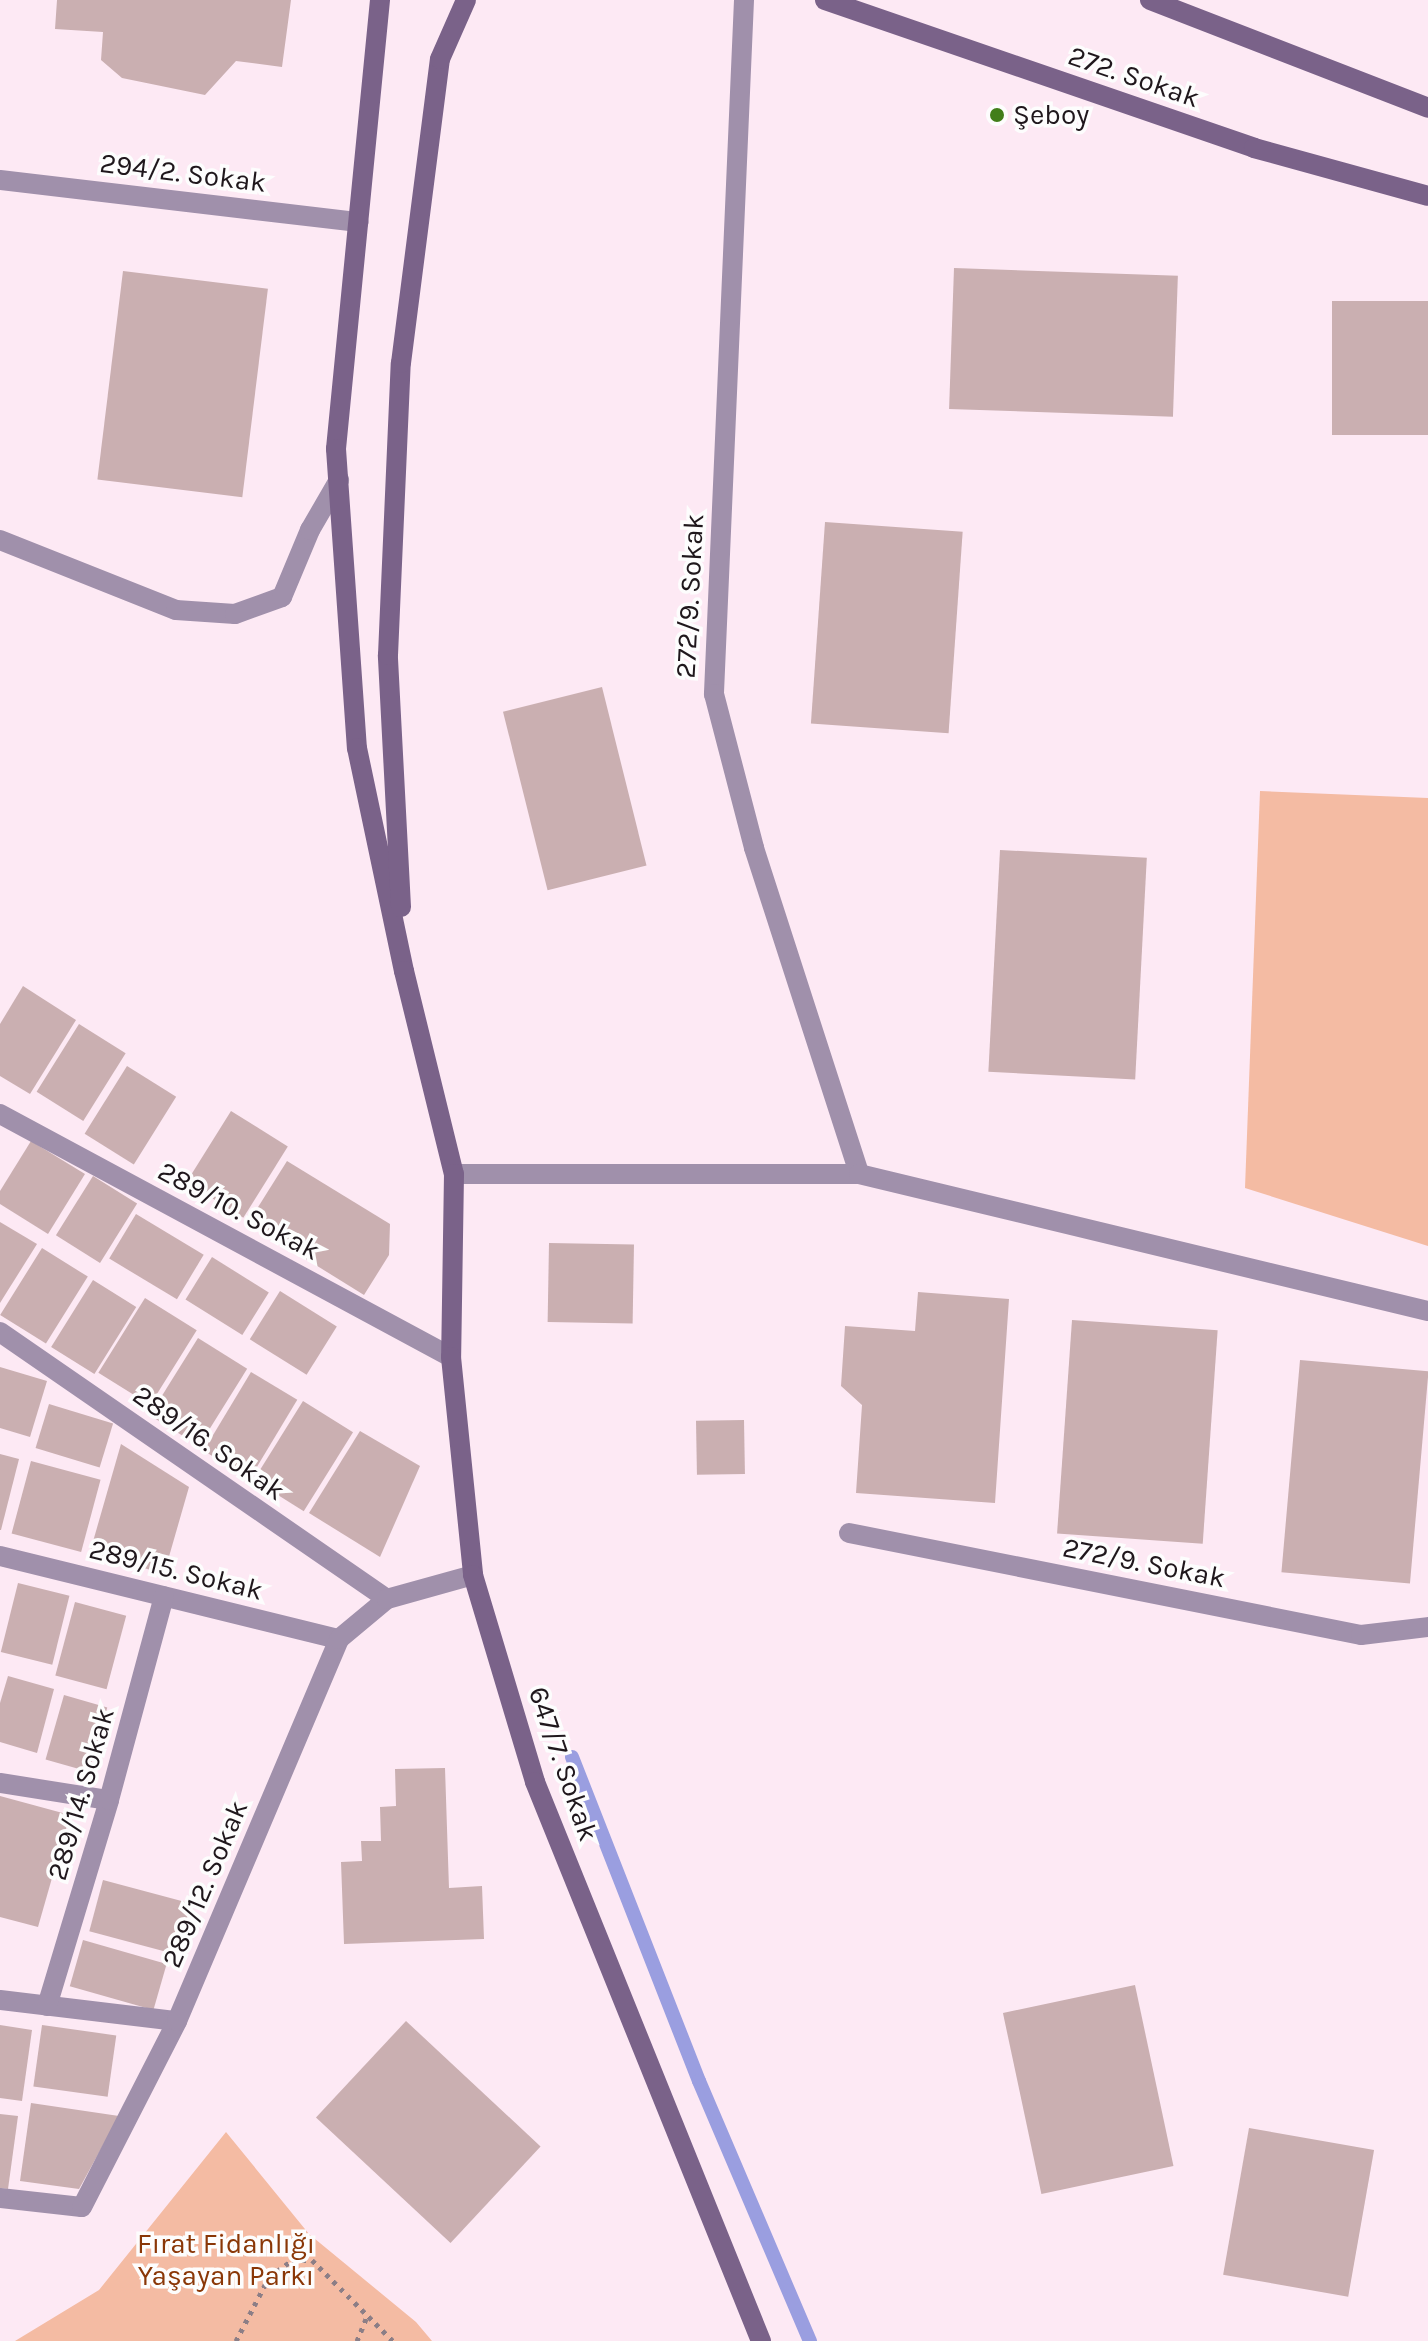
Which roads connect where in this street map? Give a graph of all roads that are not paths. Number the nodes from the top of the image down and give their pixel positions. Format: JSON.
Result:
{"nodes":[{"id":1,"x":380,"y":0,"type":"edge"},
{"id":2,"x":466,"y":0,"type":"edge"},
{"id":3,"x":744,"y":0,"type":"edge"},
{"id":4,"x":825,"y":0,"type":"edge"},
{"id":5,"x":1150,"y":0,"type":"edge"},
{"id":6,"x":1428,"y":108,"type":"edge"},
{"id":7,"x":0,"y":180,"type":"edge"},
{"id":8,"x":1428,"y":196,"type":"edge"},
{"id":9,"x":359,"y":222,"type":"junction"},
{"id":10,"x":339,"y":480,"type":"junction"},
{"id":11,"x":0,"y":540,"type":"edge"},
{"id":12,"x":404,"y":971,"type":"junction"},
{"id":13,"x":0,"y":1114,"type":"edge"},
{"id":14,"x":454,"y":1174,"type":"junction"},
{"id":15,"x":859,"y":1174,"type":"junction"},
{"id":16,"x":1428,"y":1311,"type":"edge"},
{"id":17,"x":0,"y":1332,"type":"edge"},
{"id":18,"x":451,"y":1357,"type":"junction"},
{"id":19,"x":849,"y":1533,"type":"dead end"},
{"id":20,"x":0,"y":1556,"type":"edge"},
{"id":21,"x":473,"y":1575,"type":"junction"},
{"id":22,"x":164,"y":1596,"type":"junction"},
{"id":23,"x":387,"y":1599,"type":"junction"},
{"id":24,"x":1428,"y":1627,"type":"edge"},
{"id":25,"x":339,"y":1639,"type":"junction"},
{"id":26,"x":0,"y":1783,"type":"edge"},
{"id":27,"x":109,"y":1800,"type":"junction"},
{"id":28,"x":0,"y":2000,"type":"edge"},
{"id":29,"x":47,"y":2006,"type":"junction"},
{"id":30,"x":177,"y":2021,"type":"junction"},
{"id":31,"x":0,"y":2198,"type":"edge"},
{"id":32,"x":761,"y":2341,"type":"edge"}],
"edges":[{"from":1,"to":9,"type":"street"},
{"from":2,"to":12,"type":"street"},
{"from":3,"to":15,"type":"street","name":"272/9. Sokak"},
{"from":4,"to":8,"type":"street","name":"272. Sokak"},
{"from":5,"to":6,"type":"street"},
{"from":7,"to":9,"type":"street","name":"294/2. Sokak"},
{"from":9,"to":10,"type":"street"},
{"from":10,"to":11,"type":"street"},
{"from":10,"to":12,"type":"street"},
{"from":12,"to":14,"type":"street","name":"647/7. Sokak"},
{"from":13,"to":18,"type":"street","name":"289/10. Sokak"},
{"from":14,"to":15,"type":"street"},
{"from":14,"to":18,"type":"street","name":"647/7. Sokak"},
{"from":15,"to":16,"type":"street"},
{"from":17,"to":23,"type":"street","name":"289/16. Sokak"},
{"from":18,"to":21,"type":"street","name":"647/7. Sokak"},
{"from":19,"to":24,"type":"street","name":"272/9. Sokak"},
{"from":20,"to":22,"type":"street","name":"289/15. Sokak"},
{"from":21,"to":23,"type":"street","name":"289/12. Sokak"},
{"from":21,"to":32,"type":"street","name":"647/7. Sokak"},
{"from":22,"to":25,"type":"street","name":"289/15. Sokak"},
{"from":22,"to":27,"type":"street","name":"289/14. Sokak"},
{"from":23,"to":25,"type":"street","name":"289/12. Sokak"},
{"from":25,"to":30,"type":"street","name":"289/12. Sokak"},
{"from":26,"to":27,"type":"street"},
{"from":27,"to":29,"type":"street","name":"289/14. Sokak"},
{"from":28,"to":29,"type":"street"},
{"from":29,"to":30,"type":"street"},
{"from":30,"to":31,"type":"street","name":"289/12. Sokak"}]}
